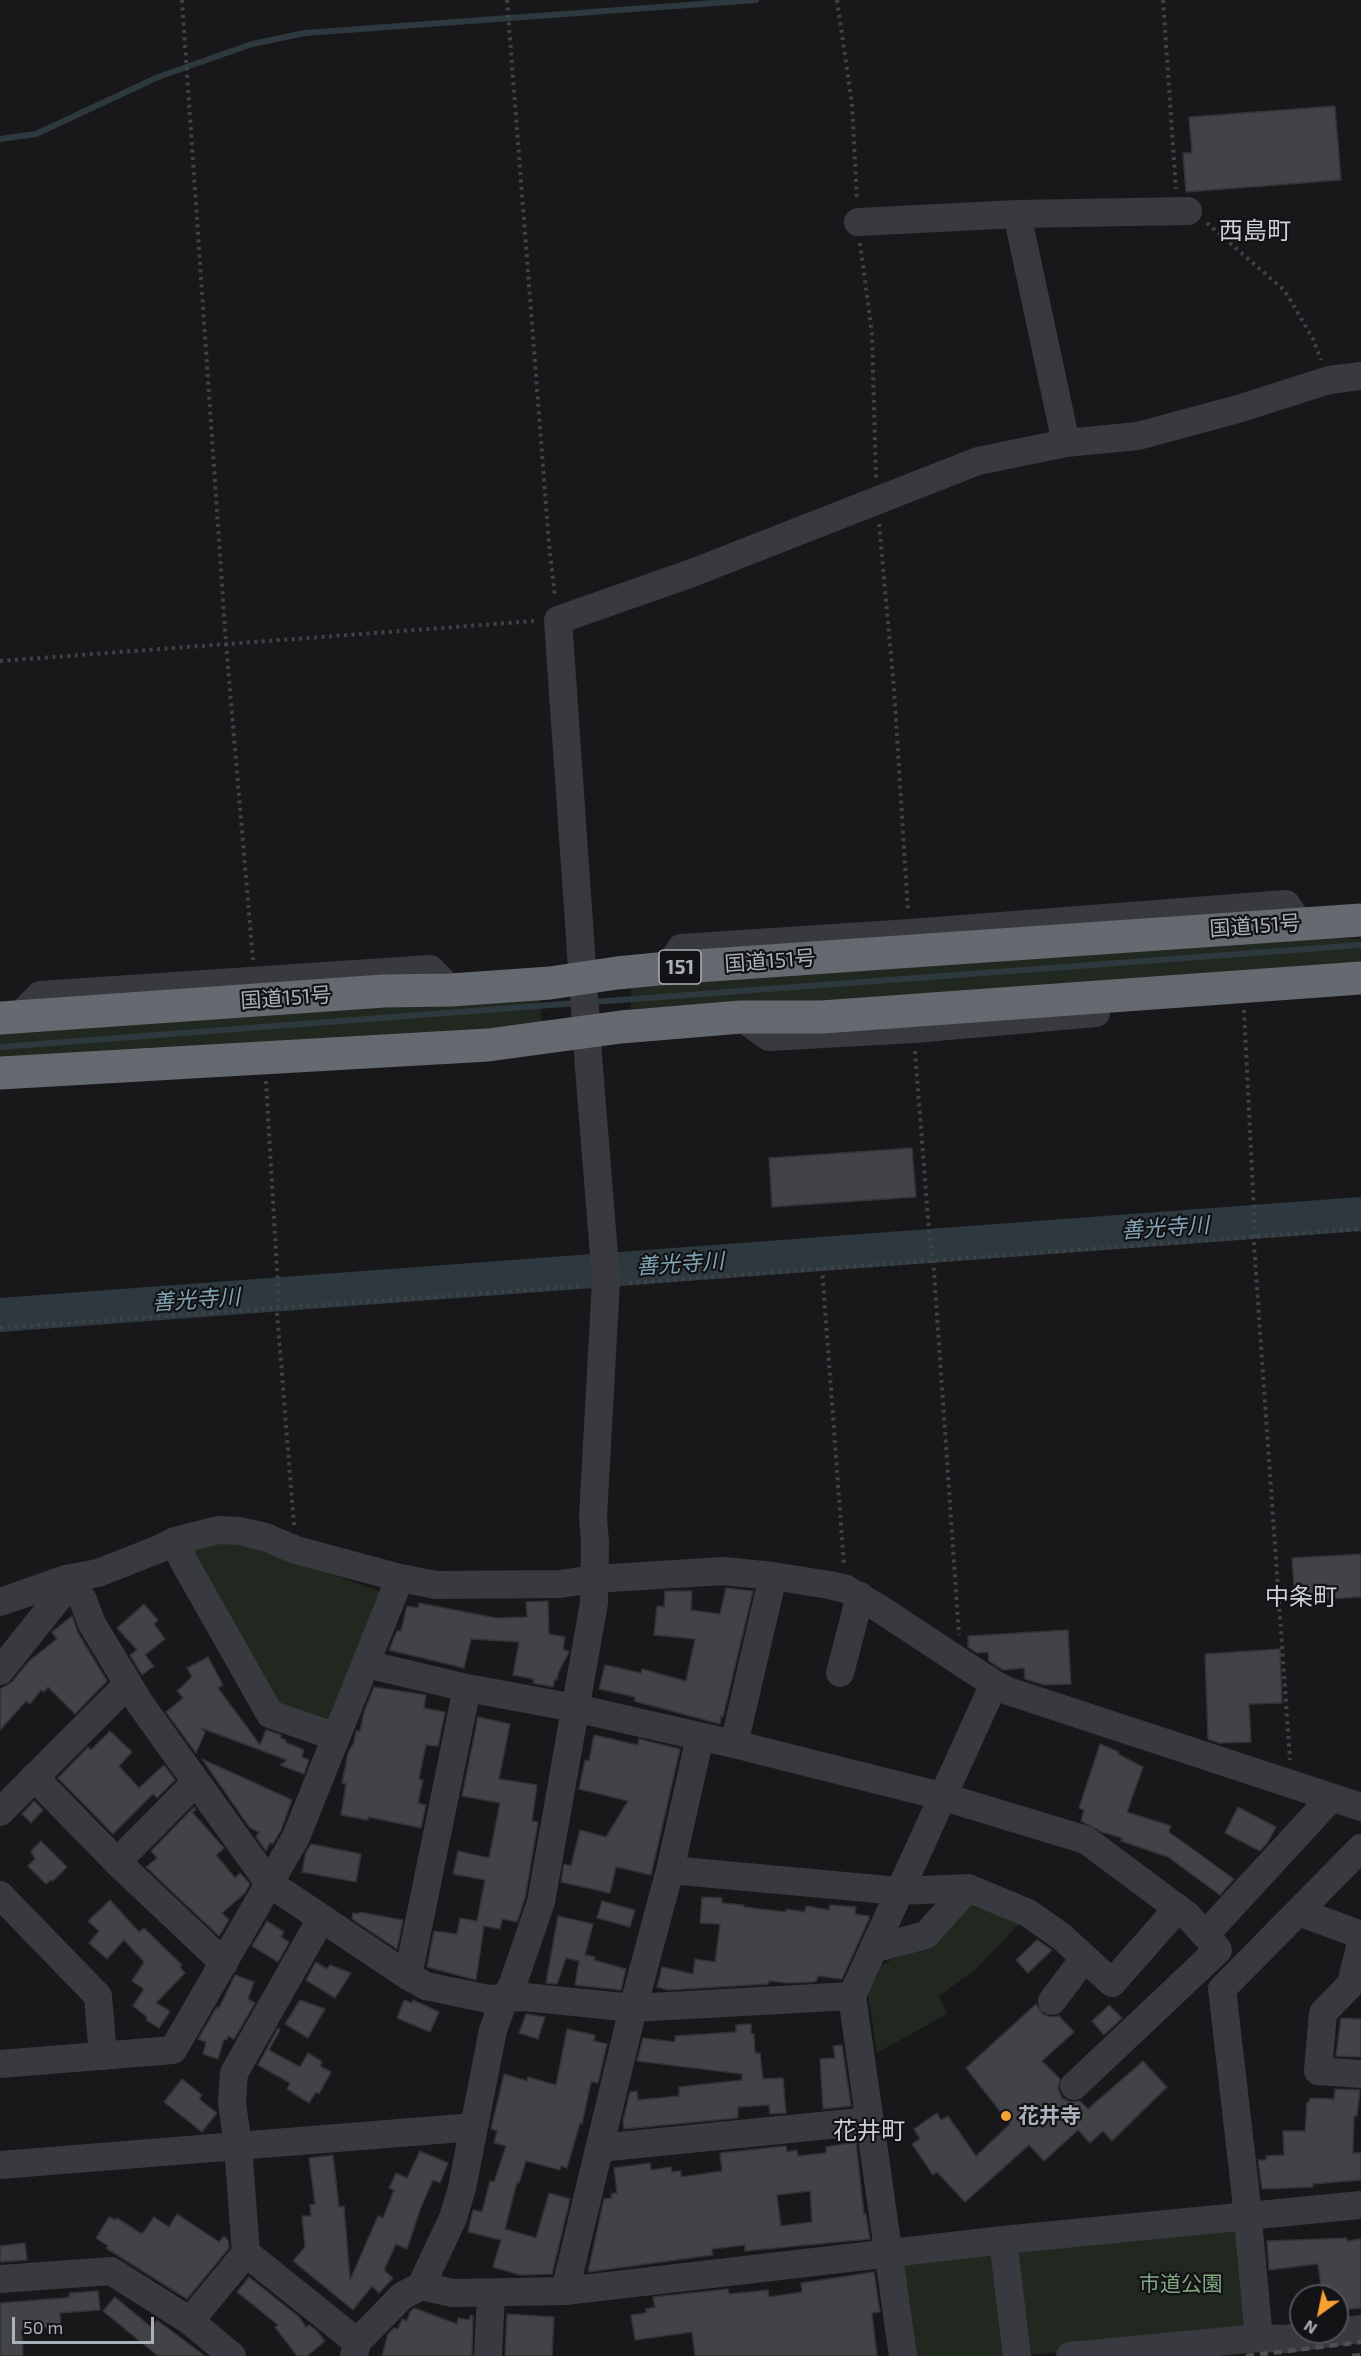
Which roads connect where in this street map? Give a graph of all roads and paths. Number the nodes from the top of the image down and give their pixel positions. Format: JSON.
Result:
{"nodes":[{"id":1,"x":183,"y":0,"type":"edge"},
{"id":2,"x":507,"y":0,"type":"edge"},
{"id":3,"x":837,"y":0,"type":"edge"},
{"id":4,"x":1163,"y":0,"type":"edge"},
{"id":5,"x":1188,"y":212,"type":"junction"},
{"id":6,"x":1017,"y":214,"type":"junction"},
{"id":7,"x":858,"y":222,"type":"junction"},
{"id":8,"x":1361,"y":375,"type":"edge"},
{"id":9,"x":1329,"y":380,"type":"junction"},
{"id":10,"x":1066,"y":443,"type":"junction"},
{"id":11,"x":877,"y":500,"type":"junction"},
{"id":12,"x":558,"y":620,"type":"junction"},
{"id":13,"x":226,"y":643,"type":"junction"},
{"id":14,"x":0,"y":661,"type":"edge"},
{"id":15,"x":1361,"y":920,"type":"edge"},
{"id":16,"x":1299,"y":923,"type":"junction"},
{"id":17,"x":910,"y":933,"type":"junction"},
{"id":18,"x":669,"y":968,"type":"junction"},
{"id":19,"x":584,"y":977,"type":"junction"},
{"id":20,"x":1361,"y":978,"type":"edge"},
{"id":21,"x":254,"y":981,"type":"junction"},
{"id":22,"x":451,"y":990,"type":"junction"},
{"id":23,"x":1361,"y":992,"type":"edge"},
{"id":24,"x":1243,"y":1000,"type":"junction"},
{"id":25,"x":10,"y":1017,"type":"edge"},
{"id":26,"x":741,"y":1017,"type":"junction"},
{"id":27,"x":914,"y":1029,"type":"junction"},
{"id":28,"x":588,"y":1032,"type":"junction"},
{"id":29,"x":488,"y":1045,"type":"junction"},
{"id":30,"x":53,"y":1070,"type":"junction"},
{"id":31,"x":265,"y":1071,"type":"junction"},
{"id":32,"x":0,"y":1073,"type":"edge"},
{"id":33,"x":1361,"y":1229,"type":"edge"},
{"id":34,"x":1254,"y":1237,"type":"junction"},
{"id":35,"x":933,"y":1259,"type":"junction"},
{"id":36,"x":822,"y":1268,"type":"junction"},
{"id":37,"x":606,"y":1276,"type":"junction"},
{"id":38,"x":279,"y":1305,"type":"junction"},
{"id":39,"x":0,"y":1328,"type":"edge"},
{"id":40,"x":175,"y":1541,"type":"junction"},
{"id":41,"x":842,"y":1541,"type":"dead end"},
{"id":42,"x":296,"y":1550,"type":"junction"},
{"id":43,"x":773,"y":1576,"type":"junction"},
{"id":44,"x":400,"y":1578,"type":"junction"},
{"id":45,"x":66,"y":1579,"type":"junction"},
{"id":46,"x":594,"y":1579,"type":"junction"},
{"id":47,"x":860,"y":1596,"type":"junction"},
{"id":48,"x":0,"y":1602,"type":"edge"},
{"id":49,"x":961,"y":1663,"type":"junction"},
{"id":50,"x":366,"y":1664,"type":"junction"},
{"id":51,"x":0,"y":1671,"type":"edge"},
{"id":52,"x":840,"y":1673,"type":"dead end"},
{"id":53,"x":128,"y":1684,"type":"junction"},
{"id":54,"x":994,"y":1684,"type":"junction"},
{"id":55,"x":467,"y":1688,"type":"junction"},
{"id":56,"x":574,"y":1708,"type":"junction"},
{"id":57,"x":336,"y":1737,"type":"junction"},
{"id":58,"x":700,"y":1737,"type":"junction"},
{"id":59,"x":734,"y":1744,"type":"junction"},
{"id":60,"x":34,"y":1777,"type":"junction"},
{"id":61,"x":195,"y":1784,"type":"junction"},
{"id":62,"x":1292,"y":1785,"type":"junction"},
{"id":63,"x":941,"y":1796,"type":"junction"},
{"id":64,"x":1332,"y":1798,"type":"junction"},
{"id":65,"x":1361,"y":1807,"type":"edge"},
{"id":66,"x":0,"y":1812,"type":"edge"},
{"id":67,"x":1361,"y":1848,"type":"edge"},
{"id":68,"x":117,"y":1862,"type":"junction"},
{"id":69,"x":670,"y":1870,"type":"junction"},
{"id":70,"x":269,"y":1883,"type":"junction"},
{"id":71,"x":968,"y":1888,"type":"junction"},
{"id":72,"x":899,"y":1891,"type":"junction"},
{"id":73,"x":0,"y":1895,"type":"edge"},
{"id":74,"x":1178,"y":1908,"type":"junction"},
{"id":75,"x":1299,"y":1912,"type":"junction"},
{"id":76,"x":321,"y":1919,"type":"junction"},
{"id":77,"x":1205,"y":1934,"type":"junction"},
{"id":78,"x":1361,"y":1935,"type":"edge"},
{"id":79,"x":1361,"y":1943,"type":"edge"},
{"id":80,"x":873,"y":1949,"type":"junction"},
{"id":81,"x":1088,"y":1961,"type":"junction"},
{"id":82,"x":224,"y":1963,"type":"junction"},
{"id":83,"x":408,"y":1976,"type":"junction"},
{"id":84,"x":852,"y":1996,"type":"junction"},
{"id":85,"x":506,"y":1998,"type":"junction"},
{"id":86,"x":1052,"y":2001,"type":"dead end"},
{"id":87,"x":633,"y":2008,"type":"junction"},
{"id":88,"x":103,"y":2056,"type":"junction"},
{"id":89,"x":0,"y":2064,"type":"edge"},
{"id":90,"x":1361,"y":2074,"type":"edge"},
{"id":91,"x":1074,"y":2086,"type":"dead end"},
{"id":92,"x":870,"y":2121,"type":"junction"},
{"id":93,"x":474,"y":2127,"type":"junction"},
{"id":94,"x":238,"y":2146,"type":"junction"},
{"id":95,"x":599,"y":2148,"type":"junction"},
{"id":96,"x":0,"y":2165,"type":"edge"},
{"id":97,"x":1361,"y":2205,"type":"edge"},
{"id":98,"x":1248,"y":2215,"type":"junction"},
{"id":99,"x":1003,"y":2241,"type":"junction"},
{"id":100,"x":246,"y":2253,"type":"junction"},
{"id":101,"x":887,"y":2253,"type":"junction"},
{"id":102,"x":0,"y":2279,"type":"edge"},
{"id":103,"x":421,"y":2286,"type":"junction"},
{"id":104,"x":565,"y":2291,"type":"junction"},
{"id":105,"x":491,"y":2293,"type":"junction"},
{"id":106,"x":190,"y":2321,"type":"junction"},
{"id":107,"x":1361,"y":2329,"type":"edge"},
{"id":108,"x":1259,"y":2338,"type":"junction"},
{"id":109,"x":356,"y":2349,"type":"edge"},
{"id":110,"x":232,"y":2356,"type":"edge"},
{"id":111,"x":488,"y":2356,"type":"edge"},
{"id":112,"x":903,"y":2356,"type":"edge"},
{"id":113,"x":1017,"y":2356,"type":"edge"},
{"id":114,"x":1070,"y":2356,"type":"edge"}],
"edges":[{"from":1,"to":13,"type":"path"},
{"from":2,"to":12,"type":"path"},
{"from":3,"to":7,"type":"path"},
{"from":4,"to":5,"type":"path"},
{"from":5,"to":6,"type":"street"},
{"from":5,"to":9,"type":"path"},
{"from":6,"to":7,"type":"street"},
{"from":6,"to":10,"type":"street"},
{"from":7,"to":11,"type":"path"},
{"from":8,"to":9,"type":"street"},
{"from":9,"to":10,"type":"street"},
{"from":10,"to":11,"type":"street"},
{"from":11,"to":12,"type":"street"},
{"from":11,"to":17,"type":"path"},
{"from":12,"to":13,"type":"path"},
{"from":12,"to":19,"type":"street"},
{"from":13,"to":14,"type":"path"},
{"from":13,"to":21,"type":"path"},
{"from":15,"to":16,"type":"highway","name":"国道151号","number":"151"},
{"from":16,"to":17,"type":"street"},
{"from":16,"to":18,"type":"highway","name":"国道151号","number":"151"},
{"from":17,"to":18,"type":"street"},
{"from":18,"to":19,"type":"highway","name":"国道151号","number":"151"},
{"from":19,"to":22,"type":"highway","name":"国道151号","number":"151"},
{"from":19,"to":28,"type":"street"},
{"from":20,"to":26,"type":"highway"},
{"from":21,"to":22,"type":"street"},
{"from":21,"to":25,"type":"street"},
{"from":22,"to":25,"type":"highway","name":"国道151号","number":"151"},
{"from":23,"to":24,"type":"street"},
{"from":24,"to":27,"type":"street"},
{"from":24,"to":34,"type":"path"},
{"from":26,"to":27,"type":"street"},
{"from":26,"to":28,"type":"highway"},
{"from":27,"to":35,"type":"path"},
{"from":28,"to":29,"type":"highway"},
{"from":28,"to":37,"type":"street"},
{"from":29,"to":30,"type":"highway"},
{"from":29,"to":31,"type":"street"},
{"from":30,"to":31,"type":"street"},
{"from":30,"to":32,"type":"highway"},
{"from":31,"to":38,"type":"path"},
{"from":33,"to":34,"type":"path"},
{"from":34,"to":35,"type":"path"},
{"from":34,"to":62,"type":"path"},
{"from":35,"to":36,"type":"path"},
{"from":35,"to":49,"type":"path"},
{"from":36,"to":37,"type":"path"},
{"from":36,"to":41,"type":"path"},
{"from":37,"to":38,"type":"path"},
{"from":37,"to":46,"type":"street"},
{"from":38,"to":39,"type":"path"},
{"from":38,"to":42,"type":"path"},
{"from":40,"to":42,"type":"street"},
{"from":40,"to":45,"type":"street"},
{"from":40,"to":57,"type":"street"},
{"from":42,"to":44,"type":"street"},
{"from":43,"to":46,"type":"street"},
{"from":43,"to":47,"type":"street"},
{"from":43,"to":59,"type":"street"},
{"from":44,"to":46,"type":"street"},
{"from":44,"to":50,"type":"street"},
{"from":45,"to":48,"type":"street"},
{"from":45,"to":51,"type":"street"},
{"from":45,"to":53,"type":"street"},
{"from":46,"to":56,"type":"street"},
{"from":47,"to":49,"type":"street"},
{"from":47,"to":52,"type":"street"},
{"from":49,"to":54,"type":"street"},
{"from":50,"to":55,"type":"street"},
{"from":50,"to":57,"type":"street"},
{"from":53,"to":60,"type":"street"},
{"from":53,"to":61,"type":"street"},
{"from":54,"to":62,"type":"street"},
{"from":54,"to":63,"type":"street"},
{"from":55,"to":56,"type":"street"},
{"from":55,"to":83,"type":"street"},
{"from":56,"to":58,"type":"street"},
{"from":56,"to":85,"type":"street"},
{"from":57,"to":70,"type":"street"},
{"from":58,"to":59,"type":"street"},
{"from":58,"to":69,"type":"street"},
{"from":59,"to":63,"type":"street"},
{"from":60,"to":66,"type":"street"},
{"from":60,"to":68,"type":"street"},
{"from":61,"to":68,"type":"street"},
{"from":61,"to":70,"type":"street"},
{"from":62,"to":64,"type":"street"},
{"from":63,"to":72,"type":"street"},
{"from":63,"to":74,"type":"street"},
{"from":64,"to":65,"type":"street"},
{"from":64,"to":77,"type":"street"},
{"from":67,"to":75,"type":"street"},
{"from":68,"to":82,"type":"street"},
{"from":69,"to":72,"type":"street"},
{"from":69,"to":87,"type":"street"},
{"from":70,"to":76,"type":"street"},
{"from":70,"to":82,"type":"street"},
{"from":71,"to":72,"type":"street"},
{"from":71,"to":80,"type":"street"},
{"from":71,"to":81,"type":"street"},
{"from":72,"to":80,"type":"street"},
{"from":73,"to":88,"type":"street"},
{"from":74,"to":77,"type":"street"},
{"from":74,"to":81,"type":"street"},
{"from":75,"to":78,"type":"street"},
{"from":75,"to":98,"type":"street"},
{"from":76,"to":83,"type":"street"},
{"from":76,"to":94,"type":"street"},
{"from":77,"to":91,"type":"street"},
{"from":79,"to":90,"type":"street"},
{"from":80,"to":84,"type":"street"},
{"from":81,"to":86,"type":"street"},
{"from":82,"to":88,"type":"street"},
{"from":83,"to":85,"type":"street"},
{"from":84,"to":87,"type":"street"},
{"from":84,"to":92,"type":"street"},
{"from":85,"to":87,"type":"street"},
{"from":85,"to":93,"type":"street"},
{"from":87,"to":95,"type":"street"},
{"from":88,"to":89,"type":"street"},
{"from":92,"to":95,"type":"street"},
{"from":92,"to":101,"type":"street"},
{"from":93,"to":94,"type":"street"},
{"from":93,"to":103,"type":"street"},
{"from":94,"to":96,"type":"street"},
{"from":94,"to":100,"type":"street"},
{"from":95,"to":104,"type":"street"},
{"from":97,"to":98,"type":"street"},
{"from":98,"to":99,"type":"street"},
{"from":98,"to":108,"type":"street"},
{"from":99,"to":101,"type":"street"},
{"from":99,"to":113,"type":"street"},
{"from":100,"to":106,"type":"street"},
{"from":100,"to":109,"type":"street"},
{"from":101,"to":104,"type":"street"},
{"from":101,"to":112,"type":"street"},
{"from":102,"to":106,"type":"street"},
{"from":103,"to":105,"type":"street"},
{"from":103,"to":109,"type":"street"},
{"from":104,"to":105,"type":"street"},
{"from":105,"to":111,"type":"street"},
{"from":106,"to":110,"type":"street"},
{"from":107,"to":108,"type":"street"},
{"from":108,"to":114,"type":"street"}]}
